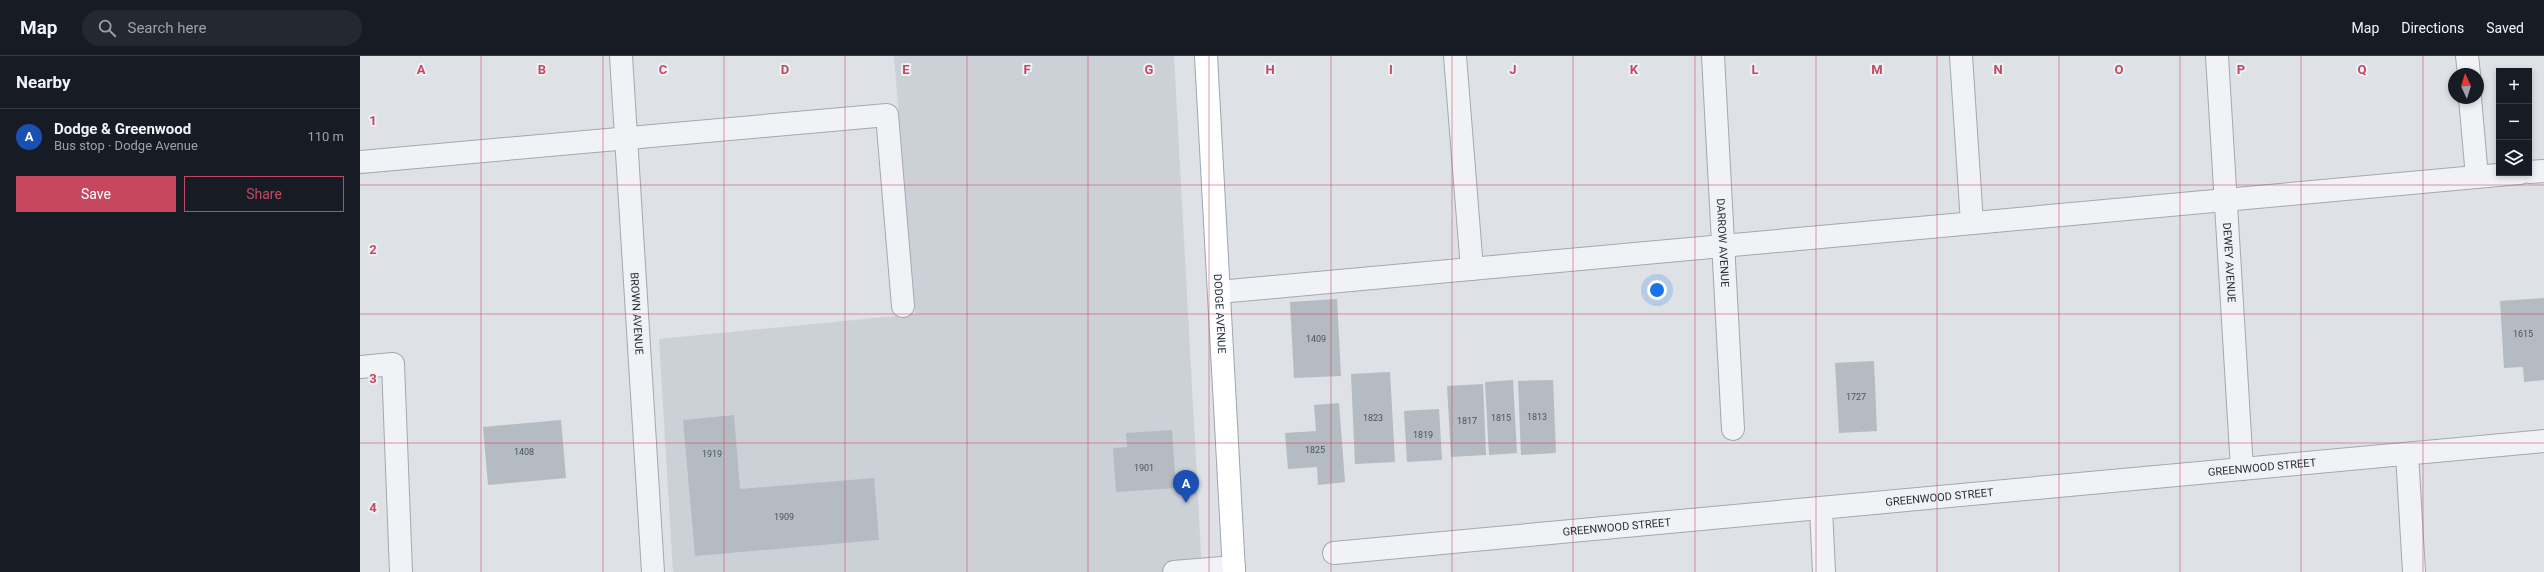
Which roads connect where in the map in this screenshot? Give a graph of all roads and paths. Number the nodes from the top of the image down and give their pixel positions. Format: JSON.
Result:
{"nodes":[{"id":1,"x":621,"y":56,"type":"edge"},
{"id":2,"x":1206,"y":56,"type":"edge"},
{"id":3,"x":1455,"y":56,"type":"edge"},
{"id":4,"x":1713,"y":56,"type":"edge"},
{"id":5,"x":1961,"y":56,"type":"edge"},
{"id":6,"x":2217,"y":56,"type":"edge"},
{"id":7,"x":2467,"y":56,"type":"edge"},
{"id":8,"x":2468,"y":68,"type":"edge"},
{"id":9,"x":2471,"y":104,"type":"edge"},
{"id":10,"x":626,"y":138,"type":"junction"},
{"id":11,"x":360,"y":162,"type":"edge"},
{"id":12,"x":2544,"y":171,"type":"edge"},
{"id":13,"x":2532,"y":172,"type":"edge"},
{"id":14,"x":2496,"y":175,"type":"edge"},
{"id":15,"x":2477,"y":177,"type":"junction"},
{"id":16,"x":2226,"y":200,"type":"junction"},
{"id":17,"x":1972,"y":223,"type":"junction"},
{"id":18,"x":1723,"y":246,"type":"junction"},
{"id":19,"x":1472,"y":269,"type":"junction"},
{"id":20,"x":1219,"y":292,"type":"junction"},
{"id":21,"x":903,"y":306,"type":"dead end"},
{"id":22,"x":360,"y":367,"type":"edge"},
{"id":23,"x":1733,"y":429,"type":"dead end"},
{"id":24,"x":2544,"y":442,"type":"edge"},
{"id":25,"x":2407,"y":454,"type":"junction"},
{"id":26,"x":2242,"y":469,"type":"junction"},
{"id":27,"x":1821,"y":508,"type":"junction"},
{"id":28,"x":1334,"y":553,"type":"dead end"},
{"id":29,"x":1234,"y":569,"type":"edge"},
{"id":30,"x":401,"y":572,"type":"edge"},
{"id":31,"x":653,"y":572,"type":"edge"},
{"id":32,"x":1174,"y":572,"type":"edge"},
{"id":33,"x":1824,"y":572,"type":"edge"},
{"id":34,"x":2414,"y":572,"type":"edge"}],
"edges":[{"from":1,"to":10,"type":"street","name":"BROWN AVENUE"},
{"from":2,"to":20,"type":"main road","name":"DODGE AVENUE"},
{"from":3,"to":19,"type":"street"},
{"from":4,"to":18,"type":"street","name":"DARROW AVENUE"},
{"from":5,"to":17,"type":"street"},
{"from":6,"to":16,"type":"street","name":"DEWEY AVENUE"},
{"from":7,"to":8,"type":"street"},
{"from":9,"to":15,"type":"street"},
{"from":10,"to":11,"type":"street"},
{"from":10,"to":21,"type":"street"},
{"from":10,"to":31,"type":"street","name":"BROWN AVENUE"},
{"from":12,"to":13,"type":"street"},
{"from":14,"to":15,"type":"street"},
{"from":15,"to":16,"type":"street"},
{"from":16,"to":17,"type":"street"},
{"from":16,"to":26,"type":"street","name":"DEWEY AVENUE"},
{"from":17,"to":18,"type":"street"},
{"from":18,"to":19,"type":"street"},
{"from":18,"to":23,"type":"street","name":"DARROW AVENUE"},
{"from":19,"to":20,"type":"street"},
{"from":20,"to":29,"type":"main road","name":"DODGE AVENUE"},
{"from":22,"to":30,"type":"street"},
{"from":24,"to":25,"type":"street","name":"GREENWOOD STREET"},
{"from":25,"to":26,"type":"street","name":"GREENWOOD STREET"},
{"from":25,"to":34,"type":"street"},
{"from":26,"to":27,"type":"street","name":"GREENWOOD STREET"},
{"from":27,"to":28,"type":"street","name":"GREENWOOD STREET"},
{"from":27,"to":33,"type":"street"},
{"from":29,"to":32,"type":"street"}]}
